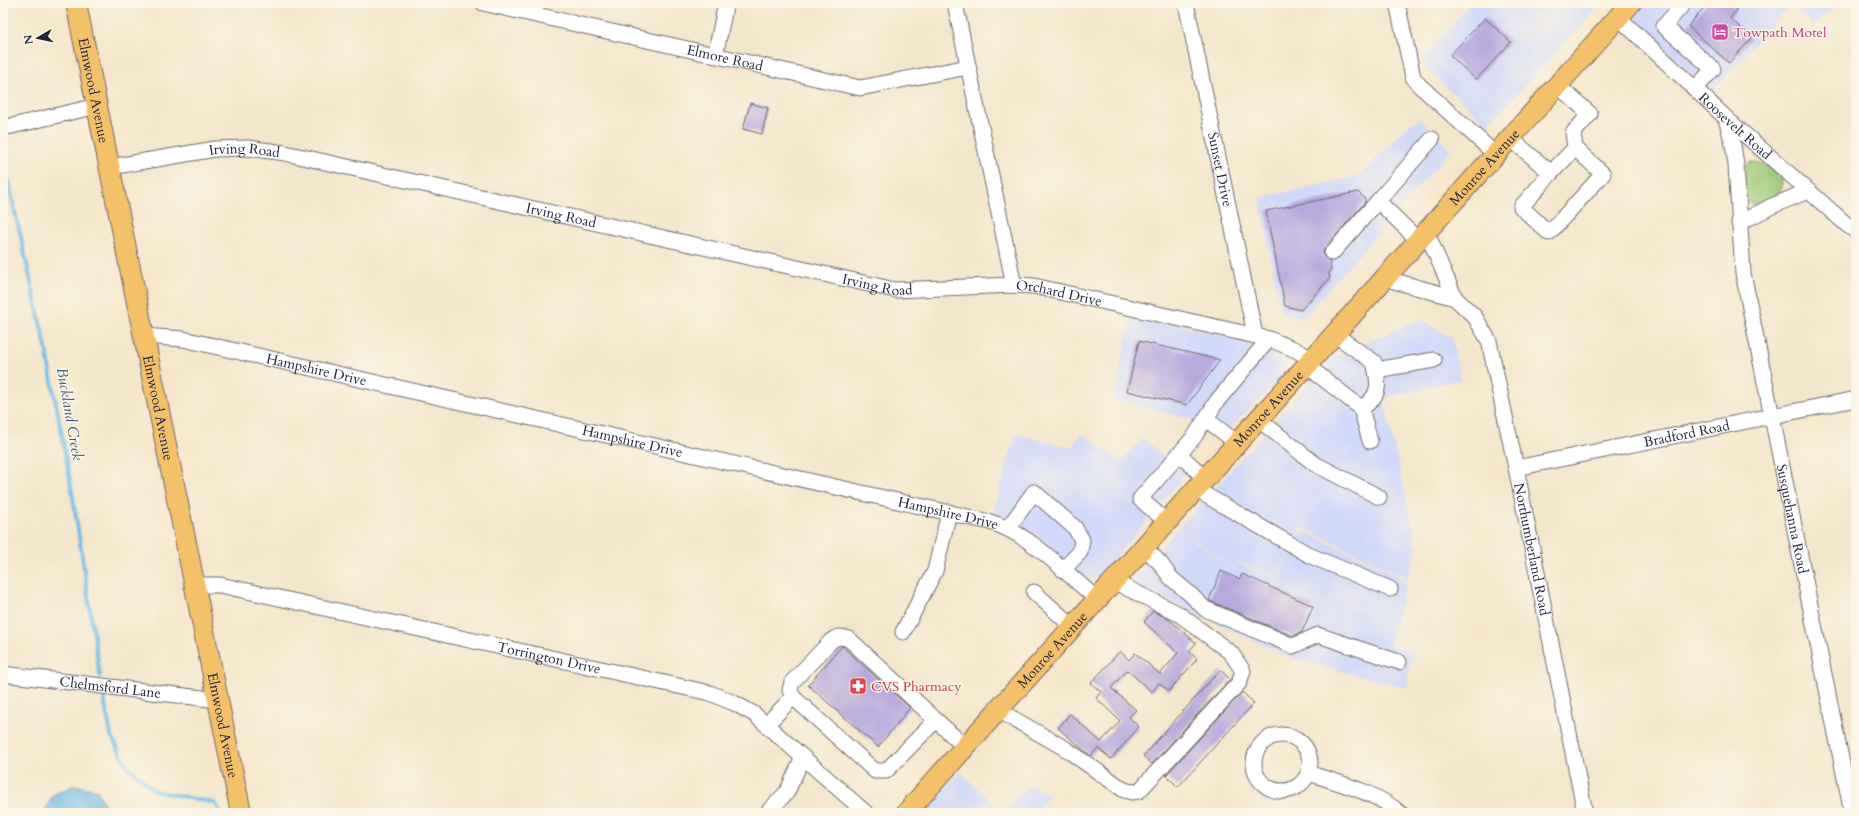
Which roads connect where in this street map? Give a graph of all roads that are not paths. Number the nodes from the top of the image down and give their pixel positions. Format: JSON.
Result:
{"nodes":[{"id":1,"x":76,"y":3,"type":"edge"},
{"id":2,"x":483,"y":3,"type":"edge"},
{"id":3,"x":726,"y":3,"type":"edge"},
{"id":4,"x":956,"y":3,"type":"edge"},
{"id":5,"x":1186,"y":3,"type":"edge"},
{"id":6,"x":1397,"y":3,"type":"edge"},
{"id":7,"x":1684,"y":3,"type":"edge"},
{"id":8,"x":1624,"y":10,"type":"edge"},
{"id":9,"x":715,"y":56,"type":"junction"},
{"id":10,"x":968,"y":67,"type":"junction"},
{"id":11,"x":1557,"y":85,"type":"junction"},
{"id":12,"x":1695,"y":89,"type":"junction"},
{"id":13,"x":97,"y":106,"type":"junction"},
{"id":14,"x":1726,"y":118,"type":"junction"},
{"id":15,"x":3,"y":128,"type":"edge"},
{"id":16,"x":1510,"y":138,"type":"junction"},
{"id":17,"x":1432,"y":139,"type":"dead end"},
{"id":18,"x":1575,"y":148,"type":"junction"},
{"id":19,"x":1495,"y":154,"type":"junction"},
{"id":20,"x":110,"y":167,"type":"junction"},
{"id":21,"x":1551,"y":173,"type":"junction"},
{"id":22,"x":1808,"y":191,"type":"junction"},
{"id":23,"x":1378,"y":201,"type":"junction"},
{"id":24,"x":1739,"y":223,"type":"junction"},
{"id":25,"x":1856,"y":231,"type":"edge"},
{"id":26,"x":1422,"y":235,"type":"junction"},
{"id":27,"x":1332,"y":253,"type":"dead end"},
{"id":28,"x":1384,"y":278,"type":"junction"},
{"id":29,"x":1014,"y":285,"type":"junction"},
{"id":30,"x":1455,"y":298,"type":"junction"},
{"id":31,"x":1334,"y":334,"type":"junction"},
{"id":32,"x":144,"y":336,"type":"junction"},
{"id":33,"x":1262,"y":337,"type":"junction"},
{"id":34,"x":1434,"y":360,"type":"dead end"},
{"id":35,"x":1308,"y":362,"type":"junction"},
{"id":36,"x":1376,"y":370,"type":"junction"},
{"id":37,"x":1856,"y":400,"type":"edge"},
{"id":38,"x":1361,"y":408,"type":"junction"},
{"id":39,"x":1773,"y":415,"type":"junction"},
{"id":40,"x":1206,"y":419,"type":"junction"},
{"id":41,"x":1258,"y":419,"type":"junction"},
{"id":42,"x":1370,"y":441,"type":"dead end"},
{"id":43,"x":1237,"y":443,"type":"junction"},
{"id":44,"x":1179,"y":454,"type":"junction"},
{"id":45,"x":1516,"y":468,"type":"junction"},
{"id":46,"x":1200,"y":483,"type":"junction"},
{"id":47,"x":1379,"y":497,"type":"dead end"},
{"id":48,"x":949,"y":512,"type":"junction"},
{"id":49,"x":1166,"y":521,"type":"junction"},
{"id":50,"x":1008,"y":528,"type":"junction"},
{"id":51,"x":1144,"y":547,"type":"junction"},
{"id":52,"x":1063,"y":570,"type":"junction"},
{"id":53,"x":1113,"y":581,"type":"junction"},
{"id":54,"x":194,"y":584,"type":"junction"},
{"id":55,"x":1390,"y":589,"type":"dead end"},
{"id":56,"x":1034,"y":592,"type":"dead end"},
{"id":57,"x":1097,"y":600,"type":"junction"},
{"id":58,"x":1073,"y":627,"type":"junction"},
{"id":59,"x":903,"y":632,"type":"dead end"},
{"id":60,"x":1399,"y":662,"type":"dead end"},
{"id":61,"x":3,"y":674,"type":"edge"},
{"id":62,"x":793,"y":697,"type":"junction"},
{"id":63,"x":218,"y":700,"type":"junction"},
{"id":64,"x":998,"y":710,"type":"junction"},
{"id":65,"x":936,"y":720,"type":"junction"},
{"id":66,"x":767,"y":724,"type":"junction"},
{"id":67,"x":965,"y":747,"type":"junction"},
{"id":68,"x":804,"y":757,"type":"junction"},
{"id":69,"x":1309,"y":773,"type":"dead end"},
{"id":70,"x":241,"y":813,"type":"edge"},
{"id":71,"x":767,"y":813,"type":"edge"},
{"id":72,"x":866,"y":813,"type":"edge"},
{"id":73,"x":906,"y":813,"type":"edge"},
{"id":74,"x":1400,"y":813,"type":"edge"},
{"id":75,"x":1584,"y":813,"type":"edge"},
{"id":76,"x":1852,"y":813,"type":"edge"}],
"edges":[{"from":1,"to":13,"type":"main road","name":"Elmwood Avenue"},
{"from":2,"to":9,"type":"street","name":"Elmore Road"},
{"from":3,"to":9,"type":"street"},
{"from":4,"to":10,"type":"street","name":"Orchard Drive"},
{"from":5,"to":33,"type":"street","name":"Sunset Drive"},
{"from":6,"to":19,"type":"street"},
{"from":7,"to":12,"type":"street"},
{"from":8,"to":11,"type":"main road","name":"Monroe Avenue"},
{"from":8,"to":12,"type":"street","name":"Roosevelt Road"},
{"from":9,"to":10,"type":"street","name":"Elmore Road"},
{"from":10,"to":29,"type":"street","name":"Orchard Drive"},
{"from":11,"to":16,"type":"main road","name":"Monroe Avenue"},
{"from":11,"to":18,"type":"street"},
{"from":12,"to":14,"type":"street","name":"Roosevelt Road"},
{"from":13,"to":15,"type":"street"},
{"from":13,"to":20,"type":"main road","name":"Elmwood Avenue"},
{"from":14,"to":22,"type":"street","name":"Roosevelt Road"},
{"from":14,"to":24,"type":"street","name":"Susquehanna Road"},
{"from":16,"to":19,"type":"main road","name":"Monroe Avenue"},
{"from":16,"to":21,"type":"street"},
{"from":17,"to":23,"type":"street"},
{"from":18,"to":21,"type":"street"},
{"from":18,"to":21,"type":"street"},
{"from":19,"to":26,"type":"main road","name":"Monroe Avenue"},
{"from":20,"to":29,"type":"street","name":"Irving Road"},
{"from":20,"to":32,"type":"main road","name":"Elmwood Avenue"},
{"from":22,"to":24,"type":"street"},
{"from":22,"to":25,"type":"street","name":"Roosevelt Road"},
{"from":23,"to":26,"type":"street"},
{"from":23,"to":27,"type":"street"},
{"from":24,"to":39,"type":"street","name":"Susquehanna Road"},
{"from":26,"to":28,"type":"main road","name":"Monroe Avenue"},
{"from":26,"to":30,"type":"street","name":"Northumberland Road"},
{"from":28,"to":30,"type":"street","name":"Northumberland Road"},
{"from":28,"to":31,"type":"main road","name":"Monroe Avenue"},
{"from":29,"to":33,"type":"street","name":"Orchard Drive"},
{"from":30,"to":45,"type":"street","name":"Northumberland Road"},
{"from":31,"to":35,"type":"main road","name":"Monroe Avenue"},
{"from":31,"to":36,"type":"street"},
{"from":32,"to":48,"type":"street","name":"Hampshire Drive"},
{"from":32,"to":54,"type":"main road","name":"Elmwood Avenue"},
{"from":33,"to":35,"type":"street","name":"Orchard Drive"},
{"from":33,"to":40,"type":"street"},
{"from":34,"to":36,"type":"street"},
{"from":35,"to":38,"type":"street","name":"Orchard Drive"},
{"from":35,"to":41,"type":"main road","name":"Monroe Avenue"},
{"from":36,"to":38,"type":"street"},
{"from":37,"to":39,"type":"street","name":"Bradford Road"},
{"from":38,"to":42,"type":"street"},
{"from":39,"to":45,"type":"street","name":"Bradford Road"},
{"from":39,"to":76,"type":"street","name":"Susquehanna Road"},
{"from":40,"to":43,"type":"street"},
{"from":40,"to":44,"type":"street"},
{"from":41,"to":43,"type":"main road","name":"Monroe Avenue"},
{"from":41,"to":47,"type":"street"},
{"from":43,"to":46,"type":"main road","name":"Monroe Avenue"},
{"from":44,"to":46,"type":"street"},
{"from":44,"to":49,"type":"street"},
{"from":45,"to":75,"type":"street","name":"Northumberland Road"},
{"from":46,"to":49,"type":"main road","name":"Monroe Avenue"},
{"from":46,"to":55,"type":"street"},
{"from":48,"to":50,"type":"street","name":"Hampshire Drive"},
{"from":48,"to":59,"type":"street"},
{"from":49,"to":51,"type":"main road","name":"Monroe Avenue"},
{"from":50,"to":52,"type":"street","name":"Hampshire Drive"},
{"from":50,"to":52,"type":"street"},
{"from":51,"to":53,"type":"main road","name":"Monroe Avenue"},
{"from":51,"to":60,"type":"street"},
{"from":52,"to":57,"type":"street","name":"Hampshire Drive"},
{"from":53,"to":57,"type":"main road","name":"Monroe Avenue"},
{"from":53,"to":64,"type":"street"},
{"from":54,"to":63,"type":"main road","name":"Elmwood Avenue"},
{"from":54,"to":66,"type":"street","name":"Torrington Drive"},
{"from":56,"to":58,"type":"street"},
{"from":57,"to":58,"type":"main road","name":"Monroe Avenue"},
{"from":58,"to":64,"type":"main road","name":"Monroe Avenue"},
{"from":61,"to":63,"type":"street","name":"Chelmsford Lane"},
{"from":62,"to":65,"type":"street"},
{"from":62,"to":65,"type":"street"},
{"from":62,"to":66,"type":"street"},
{"from":63,"to":70,"type":"main road","name":"Elmwood Avenue"},
{"from":64,"to":67,"type":"main road","name":"Monroe Avenue"},
{"from":65,"to":67,"type":"street"},
{"from":66,"to":68,"type":"street","name":"Torrington Drive"},
{"from":67,"to":73,"type":"main road","name":"Monroe Avenue"},
{"from":68,"to":71,"type":"street"},
{"from":68,"to":72,"type":"street","name":"Torrington Drive"},
{"from":69,"to":74,"type":"street"}]}
